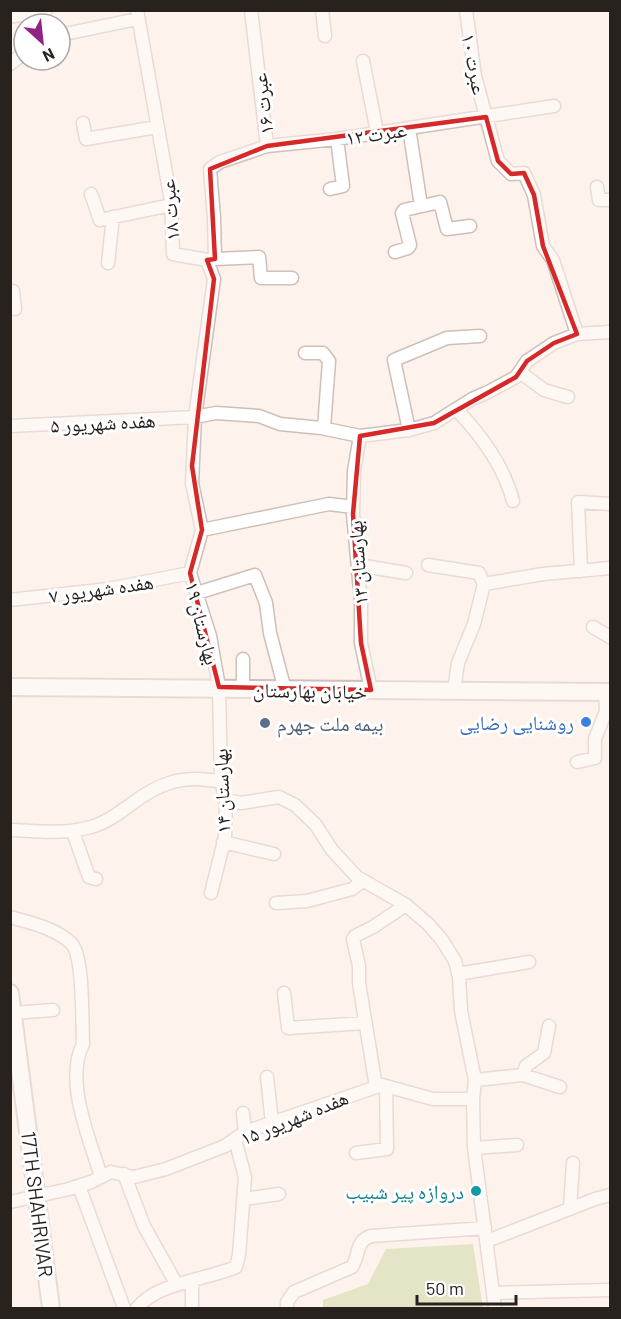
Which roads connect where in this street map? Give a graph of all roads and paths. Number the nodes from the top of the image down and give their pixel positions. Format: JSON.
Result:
{"nodes":[{"id":1,"x":251,"y":10,"type":"edge"},
{"id":2,"x":322,"y":10,"type":"edge"},
{"id":3,"x":466,"y":10,"type":"edge"},
{"id":4,"x":137,"y":15,"type":"edge"},
{"id":5,"x":72,"y":32,"type":"edge"},
{"id":6,"x":325,"y":36,"type":"dead end"},
{"id":7,"x":363,"y":61,"type":"dead end"},
{"id":8,"x":554,"y":106,"type":"dead end"},
{"id":9,"x":486,"y":117,"type":"junction"},
{"id":10,"x":83,"y":123,"type":"dead end"},
{"id":11,"x":157,"y":127,"type":"junction"},
{"id":12,"x":409,"y":128,"type":"junction"},
{"id":13,"x":377,"y":132,"type":"junction"},
{"id":14,"x":337,"y":139,"type":"junction"},
{"id":15,"x":267,"y":146,"type":"junction"},
{"id":16,"x":597,"y":187,"type":"dead end"},
{"id":17,"x":330,"y":189,"type":"dead end"},
{"id":18,"x":91,"y":194,"type":"dead end"},
{"id":19,"x":610,"y":200,"type":"edge"},
{"id":20,"x":171,"y":205,"type":"junction"},
{"id":21,"x":421,"y":206,"type":"junction"},
{"id":22,"x":112,"y":218,"type":"junction"},
{"id":23,"x":470,"y":226,"type":"dead end"},
{"id":24,"x":395,"y":252,"type":"dead end"},
{"id":25,"x":211,"y":259,"type":"junction"},
{"id":26,"x":108,"y":263,"type":"dead end"},
{"id":27,"x":292,"y":278,"type":"dead end"},
{"id":28,"x":10,"y":291,"type":"edge"},
{"id":29,"x":15,"y":309,"type":"dead end"},
{"id":30,"x":610,"y":332,"type":"edge"},
{"id":31,"x":578,"y":334,"type":"junction"},
{"id":32,"x":480,"y":336,"type":"dead end"},
{"id":33,"x":305,"y":353,"type":"dead end"},
{"id":34,"x":520,"y":372,"type":"junction"},
{"id":35,"x":568,"y":397,"type":"dead end"},
{"id":36,"x":456,"y":409,"type":"junction"},
{"id":37,"x":195,"y":417,"type":"junction"},
{"id":38,"x":10,"y":426,"type":"edge"},
{"id":39,"x":324,"y":428,"type":"junction"},
{"id":40,"x":409,"y":430,"type":"junction"},
{"id":41,"x":360,"y":436,"type":"junction"},
{"id":42,"x":513,"y":501,"type":"dead end"},
{"id":43,"x":610,"y":504,"type":"edge"},
{"id":44,"x":353,"y":507,"type":"junction"},
{"id":45,"x":202,"y":530,"type":"junction"},
{"id":46,"x":358,"y":565,"type":"junction"},
{"id":47,"x":428,"y":565,"type":"dead end"},
{"id":48,"x":610,"y":568,"type":"edge"},
{"id":49,"x":581,"y":571,"type":"junction"},
{"id":50,"x":190,"y":573,"type":"junction"},
{"id":51,"x":406,"y":573,"type":"dead end"},
{"id":52,"x":484,"y":584,"type":"junction"},
{"id":53,"x":197,"y":593,"type":"junction"},
{"id":54,"x":10,"y":600,"type":"edge"},
{"id":55,"x":593,"y":627,"type":"dead end"},
{"id":56,"x":610,"y":637,"type":"edge"},
{"id":57,"x":243,"y":659,"type":"dead end"},
{"id":58,"x":10,"y":687,"type":"edge"},
{"id":59,"x":219,"y":687,"type":"junction"},
{"id":60,"x":243,"y":689,"type":"junction"},
{"id":61,"x":285,"y":690,"type":"junction"},
{"id":62,"x":371,"y":690,"type":"junction"},
{"id":63,"x":454,"y":691,"type":"junction"},
{"id":64,"x":609,"y":695,"type":"edge"},
{"id":65,"x":577,"y":762,"type":"dead end"},
{"id":66,"x":221,"y":782,"type":"junction"},
{"id":67,"x":226,"y":800,"type":"junction"},
{"id":68,"x":10,"y":830,"type":"edge"},
{"id":69,"x":73,"y":832,"type":"junction"},
{"id":70,"x":224,"y":842,"type":"junction"},
{"id":71,"x":274,"y":854,"type":"dead end"},
{"id":72,"x":96,"y":879,"type":"dead end"},
{"id":73,"x":363,"y":880,"type":"junction"},
{"id":74,"x":211,"y":893,"type":"dead end"},
{"id":75,"x":276,"y":903,"type":"dead end"},
{"id":76,"x":406,"y":905,"type":"junction"},
{"id":77,"x":10,"y":917,"type":"edge"},
{"id":78,"x":529,"y":962,"type":"dead end"},
{"id":79,"x":458,"y":974,"type":"junction"},
{"id":80,"x":10,"y":993,"type":"edge"},
{"id":81,"x":284,"y":993,"type":"dead end"},
{"id":82,"x":53,"y":1010,"type":"dead end"},
{"id":83,"x":13,"y":1013,"type":"junction"},
{"id":84,"x":365,"y":1023,"type":"junction"},
{"id":85,"x":549,"y":1026,"type":"dead end"},
{"id":86,"x":523,"y":1075,"type":"junction"},
{"id":87,"x":267,"y":1077,"type":"dead end"},
{"id":88,"x":381,"y":1086,"type":"junction"},
{"id":89,"x":560,"y":1087,"type":"dead end"},
{"id":90,"x":474,"y":1088,"type":"junction"},
{"id":91,"x":243,"y":1113,"type":"dead end"},
{"id":92,"x":272,"y":1123,"type":"junction"},
{"id":93,"x":240,"y":1135,"type":"junction"},
{"id":94,"x":517,"y":1145,"type":"dead end"},
{"id":95,"x":474,"y":1148,"type":"junction"},
{"id":96,"x":356,"y":1153,"type":"dead end"},
{"id":97,"x":573,"y":1163,"type":"dead end"},
{"id":98,"x":124,"y":1174,"type":"junction"},
{"id":99,"x":100,"y":1177,"type":"junction"},
{"id":100,"x":79,"y":1186,"type":"junction"},
{"id":101,"x":279,"y":1194,"type":"dead end"},
{"id":102,"x":38,"y":1195,"type":"junction"},
{"id":103,"x":610,"y":1195,"type":"edge"},
{"id":104,"x":243,"y":1199,"type":"junction"},
{"id":105,"x":10,"y":1202,"type":"edge"},
{"id":106,"x":570,"y":1208,"type":"junction"},
{"id":107,"x":485,"y":1228,"type":"junction"},
{"id":108,"x":487,"y":1241,"type":"junction"},
{"id":109,"x":192,"y":1281,"type":"junction"},
{"id":110,"x":177,"y":1285,"type":"junction"},
{"id":111,"x":610,"y":1290,"type":"edge"},
{"id":112,"x":493,"y":1293,"type":"junction"},
{"id":113,"x":51,"y":1308,"type":"edge"},
{"id":114,"x":124,"y":1308,"type":"edge"},
{"id":115,"x":137,"y":1308,"type":"edge"},
{"id":116,"x":192,"y":1308,"type":"edge"},
{"id":117,"x":287,"y":1308,"type":"edge"},
{"id":118,"x":495,"y":1308,"type":"edge"}],
"edges":[{"from":1,"to":15,"type":"street","name":"عبرت ۱۶"},
{"from":2,"to":6,"type":"street"},
{"from":3,"to":9,"type":"street","name":"عبرت ۱۰"},
{"from":4,"to":5,"type":"street"},
{"from":4,"to":11,"type":"street","name":"عبرت ۱۸"},
{"from":7,"to":13,"type":"street"},
{"from":8,"to":9,"type":"street","name":"عبرت ۱۲"},
{"from":9,"to":12,"type":"street","name":"عبرت ۱۲"},
{"from":9,"to":31,"type":"street","name":"عبرت ۱۰"},
{"from":10,"to":11,"type":"street"},
{"from":11,"to":20,"type":"street","name":"عبرت ۱۸"},
{"from":12,"to":13,"type":"street","name":"عبرت ۱۲"},
{"from":12,"to":21,"type":"street"},
{"from":13,"to":14,"type":"street","name":"عبرت ۱۲"},
{"from":14,"to":15,"type":"street","name":"عبرت ۱۲"},
{"from":14,"to":17,"type":"street"},
{"from":15,"to":25,"type":"street","name":"عبرت ۱۶"},
{"from":16,"to":19,"type":"street"},
{"from":18,"to":22,"type":"street"},
{"from":20,"to":22,"type":"street"},
{"from":20,"to":25,"type":"street","name":"عبرت ۱۸"},
{"from":21,"to":23,"type":"street"},
{"from":21,"to":24,"type":"street"},
{"from":22,"to":26,"type":"street"},
{"from":25,"to":27,"type":"street"},
{"from":25,"to":37,"type":"street"},
{"from":28,"to":29,"type":"street"},
{"from":30,"to":31,"type":"street","name":"هفده شهریور ۵"},
{"from":31,"to":34,"type":"street","name":"هفده شهریور ۵"},
{"from":32,"to":40,"type":"street"},
{"from":33,"to":39,"type":"street"},
{"from":34,"to":35,"type":"street"},
{"from":34,"to":36,"type":"street","name":"هفده شهریور ۵"},
{"from":36,"to":40,"type":"street","name":"هفده شهریور ۵"},
{"from":36,"to":42,"type":"street"},
{"from":37,"to":38,"type":"street","name":"هفده شهریور ۵"},
{"from":37,"to":39,"type":"street","name":"هفده شهریور ۵"},
{"from":37,"to":45,"type":"street","name":"بهارستان ۱۹"},
{"from":39,"to":41,"type":"street","name":"هفده شهریور ۵"},
{"from":40,"to":41,"type":"street","name":"هفده شهریور ۵"},
{"from":41,"to":44,"type":"street","name":"بهارستان ۱۳"},
{"from":43,"to":49,"type":"street"},
{"from":44,"to":45,"type":"street"},
{"from":44,"to":46,"type":"street","name":"بهارستان ۱۳"},
{"from":45,"to":50,"type":"street","name":"بهارستان ۱۹"},
{"from":46,"to":51,"type":"street"},
{"from":46,"to":62,"type":"street","name":"بهارستان ۱۳"},
{"from":47,"to":52,"type":"street"},
{"from":48,"to":49,"type":"street"},
{"from":49,"to":52,"type":"street"},
{"from":50,"to":53,"type":"street","name":"بهارستان ۱۹"},
{"from":50,"to":54,"type":"street","name":"هفده شهریور ۷"},
{"from":52,"to":63,"type":"street"},
{"from":53,"to":59,"type":"street","name":"بهارستان ۱۹"},
{"from":53,"to":61,"type":"street"},
{"from":55,"to":56,"type":"street"},
{"from":57,"to":60,"type":"street"},
{"from":58,"to":59,"type":"main road","name":"خیابان بهارستان"},
{"from":59,"to":60,"type":"main road","name":"خیابان بهارستان"},
{"from":59,"to":66,"type":"street","name":"بهارستان ۱۴"},
{"from":60,"to":61,"type":"main road","name":"خیابان بهارستان"},
{"from":61,"to":62,"type":"main road","name":"خیابان بهارستان"},
{"from":62,"to":63,"type":"main road","name":"خیابان بهارستان"},
{"from":63,"to":64,"type":"main road","name":"خیابان بهارستان"},
{"from":64,"to":65,"type":"street"},
{"from":66,"to":67,"type":"street","name":"بهارستان ۱۴"},
{"from":66,"to":69,"type":"street"},
{"from":67,"to":70,"type":"street","name":"بهارستان ۱۴"},
{"from":67,"to":73,"type":"street"},
{"from":68,"to":69,"type":"street"},
{"from":69,"to":72,"type":"street"},
{"from":70,"to":71,"type":"street"},
{"from":70,"to":74,"type":"street","name":"بهارستان ۱۴"},
{"from":73,"to":75,"type":"street"},
{"from":73,"to":76,"type":"street"},
{"from":76,"to":79,"type":"street"},
{"from":76,"to":84,"type":"street"},
{"from":77,"to":99,"type":"street"},
{"from":78,"to":79,"type":"street"},
{"from":79,"to":90,"type":"street"},
{"from":80,"to":83,"type":"main road","name":"17TH SHAHRIVAR"},
{"from":81,"to":84,"type":"street"},
{"from":82,"to":83,"type":"street"},
{"from":83,"to":102,"type":"main road","name":"17TH SHAHRIVAR"},
{"from":84,"to":88,"type":"street"},
{"from":85,"to":86,"type":"street"},
{"from":86,"to":89,"type":"street"},
{"from":86,"to":90,"type":"street"},
{"from":87,"to":92,"type":"street"},
{"from":88,"to":90,"type":"street"},
{"from":88,"to":92,"type":"street","name":"هفده شهریور ۱۵"},
{"from":88,"to":96,"type":"street"},
{"from":90,"to":95,"type":"street"},
{"from":91,"to":93,"type":"street"},
{"from":92,"to":93,"type":"street","name":"هفده شهریور ۱۵"},
{"from":93,"to":98,"type":"street","name":"هفده شهریور ۱۵"},
{"from":93,"to":104,"type":"street"},
{"from":94,"to":95,"type":"street"},
{"from":95,"to":107,"type":"street"},
{"from":97,"to":106,"type":"street"},
{"from":98,"to":99,"type":"street","name":"هفده شهریور ۱۵"},
{"from":98,"to":110,"type":"street"},
{"from":99,"to":100,"type":"street","name":"هفده شهریور ۱۵"},
{"from":100,"to":102,"type":"street","name":"هفده شهریور ۱۵"},
{"from":100,"to":114,"type":"street"},
{"from":101,"to":104,"type":"street"},
{"from":102,"to":105,"type":"street","name":"هفده شهریور ۱۵"},
{"from":102,"to":113,"type":"main road","name":"17TH SHAHRIVAR"},
{"from":103,"to":106,"type":"street"},
{"from":104,"to":109,"type":"street"},
{"from":106,"to":108,"type":"street"},
{"from":107,"to":108,"type":"street"},
{"from":107,"to":117,"type":"street"},
{"from":108,"to":112,"type":"street"},
{"from":109,"to":110,"type":"street"},
{"from":109,"to":116,"type":"street"},
{"from":110,"to":115,"type":"street"},
{"from":111,"to":112,"type":"street"},
{"from":112,"to":118,"type":"street"}]}
